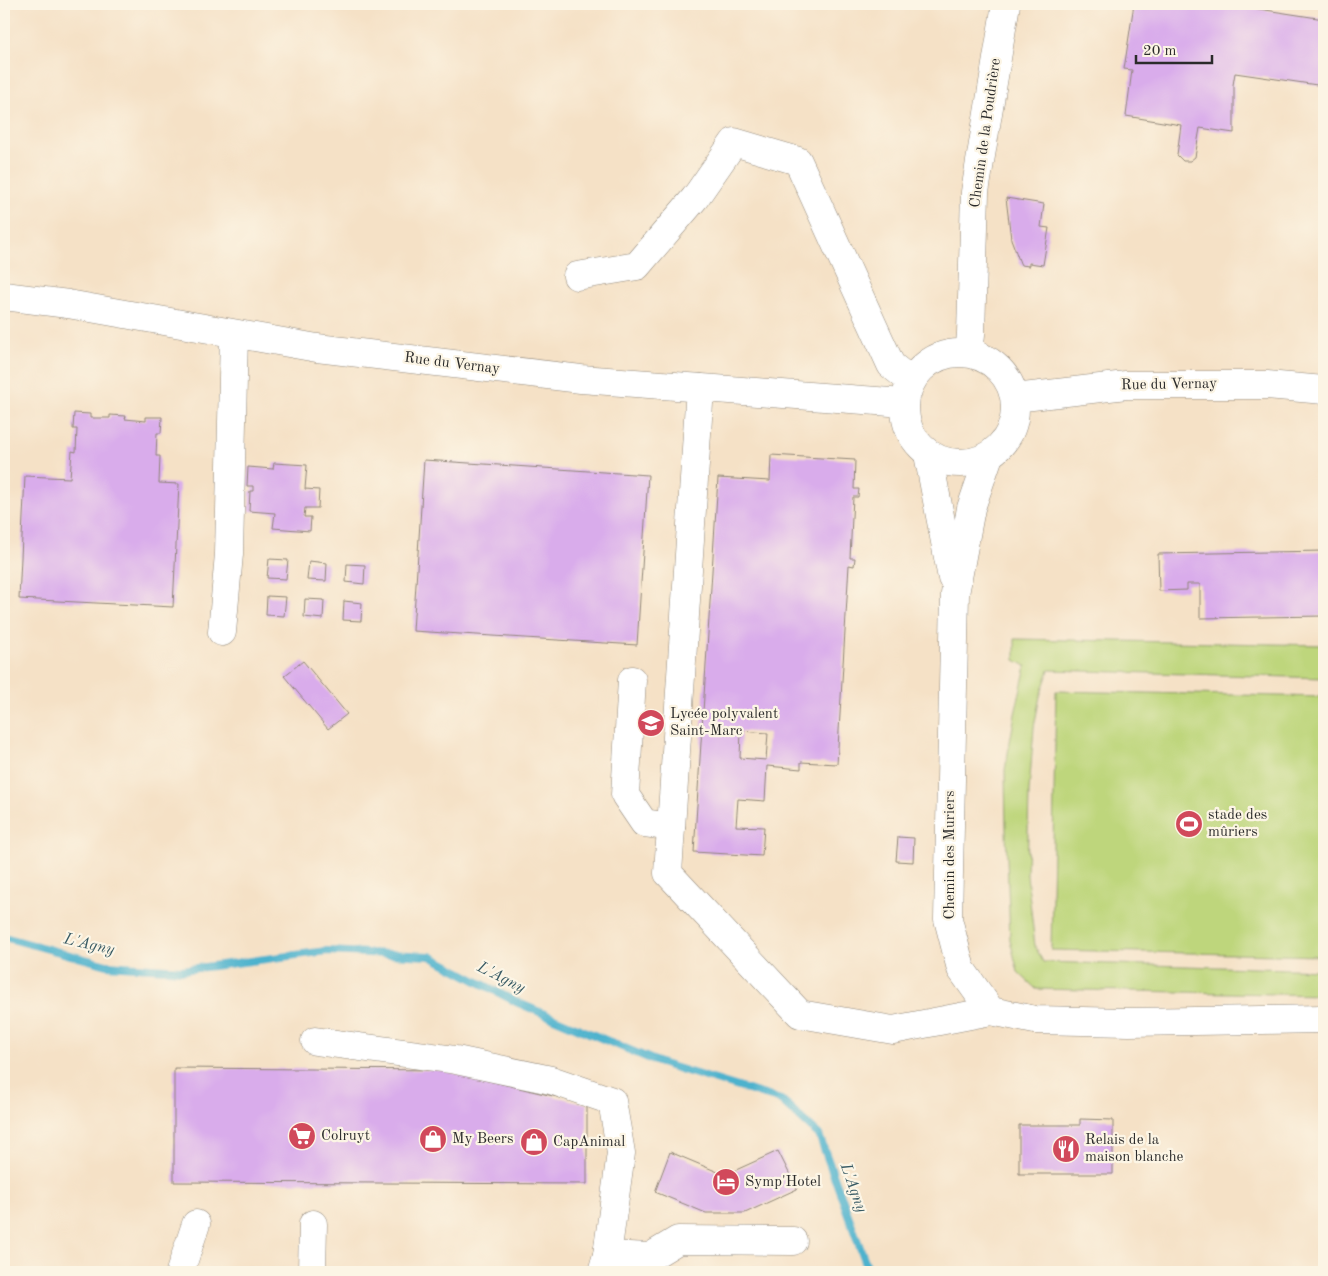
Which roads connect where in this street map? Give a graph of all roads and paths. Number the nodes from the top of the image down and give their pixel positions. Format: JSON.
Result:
{"nodes":[{"id":1,"x":1006,"y":4,"type":"edge"},
{"id":2,"x":576,"y":276,"type":"dead end"},
{"id":3,"x":4,"y":296,"type":"edge"},
{"id":4,"x":234,"y":334,"type":"junction"},
{"id":5,"x":969,"y":353,"type":"junction"},
{"id":6,"x":700,"y":388,"type":"junction"},
{"id":7,"x":1324,"y":390,"type":"edge"},
{"id":8,"x":908,"y":392,"type":"junction"},
{"id":9,"x":1015,"y":398,"type":"junction"},
{"id":10,"x":928,"y":454,"type":"junction"},
{"id":11,"x":989,"y":456,"type":"junction"},
{"id":12,"x":956,"y":594,"type":"junction"},
{"id":13,"x":222,"y":632,"type":"dead end"},
{"id":14,"x":632,"y":680,"type":"dead end"},
{"id":15,"x":671,"y":827,"type":"junction"},
{"id":16,"x":991,"y":1011,"type":"junction"},
{"id":17,"x":1324,"y":1019,"type":"edge"},
{"id":18,"x":315,"y":1041,"type":"dead end"},
{"id":19,"x":196,"y":1224,"type":"dead end"},
{"id":20,"x":313,"y":1224,"type":"dead end"},
{"id":21,"x":793,"y":1241,"type":"dead end"},
{"id":22,"x":604,"y":1263,"type":"edge"},
{"id":23,"x":180,"y":1272,"type":"edge"},
{"id":24,"x":312,"y":1272,"type":"edge"}],
"edges":[{"from":1,"to":5,"type":"street","name":"Chemin de la Poudrière"},
{"from":2,"to":8,"type":"street"},
{"from":3,"to":4,"type":"street","name":"Rue du Vernay"},
{"from":4,"to":6,"type":"street","name":"Rue du Vernay"},
{"from":4,"to":13,"type":"street"},
{"from":5,"to":8,"type":"street"},
{"from":5,"to":9,"type":"street"},
{"from":6,"to":8,"type":"street","name":"Rue du Vernay"},
{"from":6,"to":15,"type":"street"},
{"from":7,"to":9,"type":"street","name":"Rue du Vernay"},
{"from":8,"to":10,"type":"street"},
{"from":9,"to":11,"type":"street"},
{"from":10,"to":11,"type":"street"},
{"from":10,"to":12,"type":"street","name":"Chemin des Muriers"},
{"from":11,"to":12,"type":"street","name":"Chemin des Muriers"},
{"from":12,"to":16,"type":"street","name":"Chemin des Muriers"},
{"from":14,"to":15,"type":"street"},
{"from":15,"to":16,"type":"street"},
{"from":16,"to":17,"type":"street"},
{"from":18,"to":22,"type":"street"},
{"from":19,"to":23,"type":"street"},
{"from":20,"to":24,"type":"street"},
{"from":21,"to":22,"type":"street"}]}
